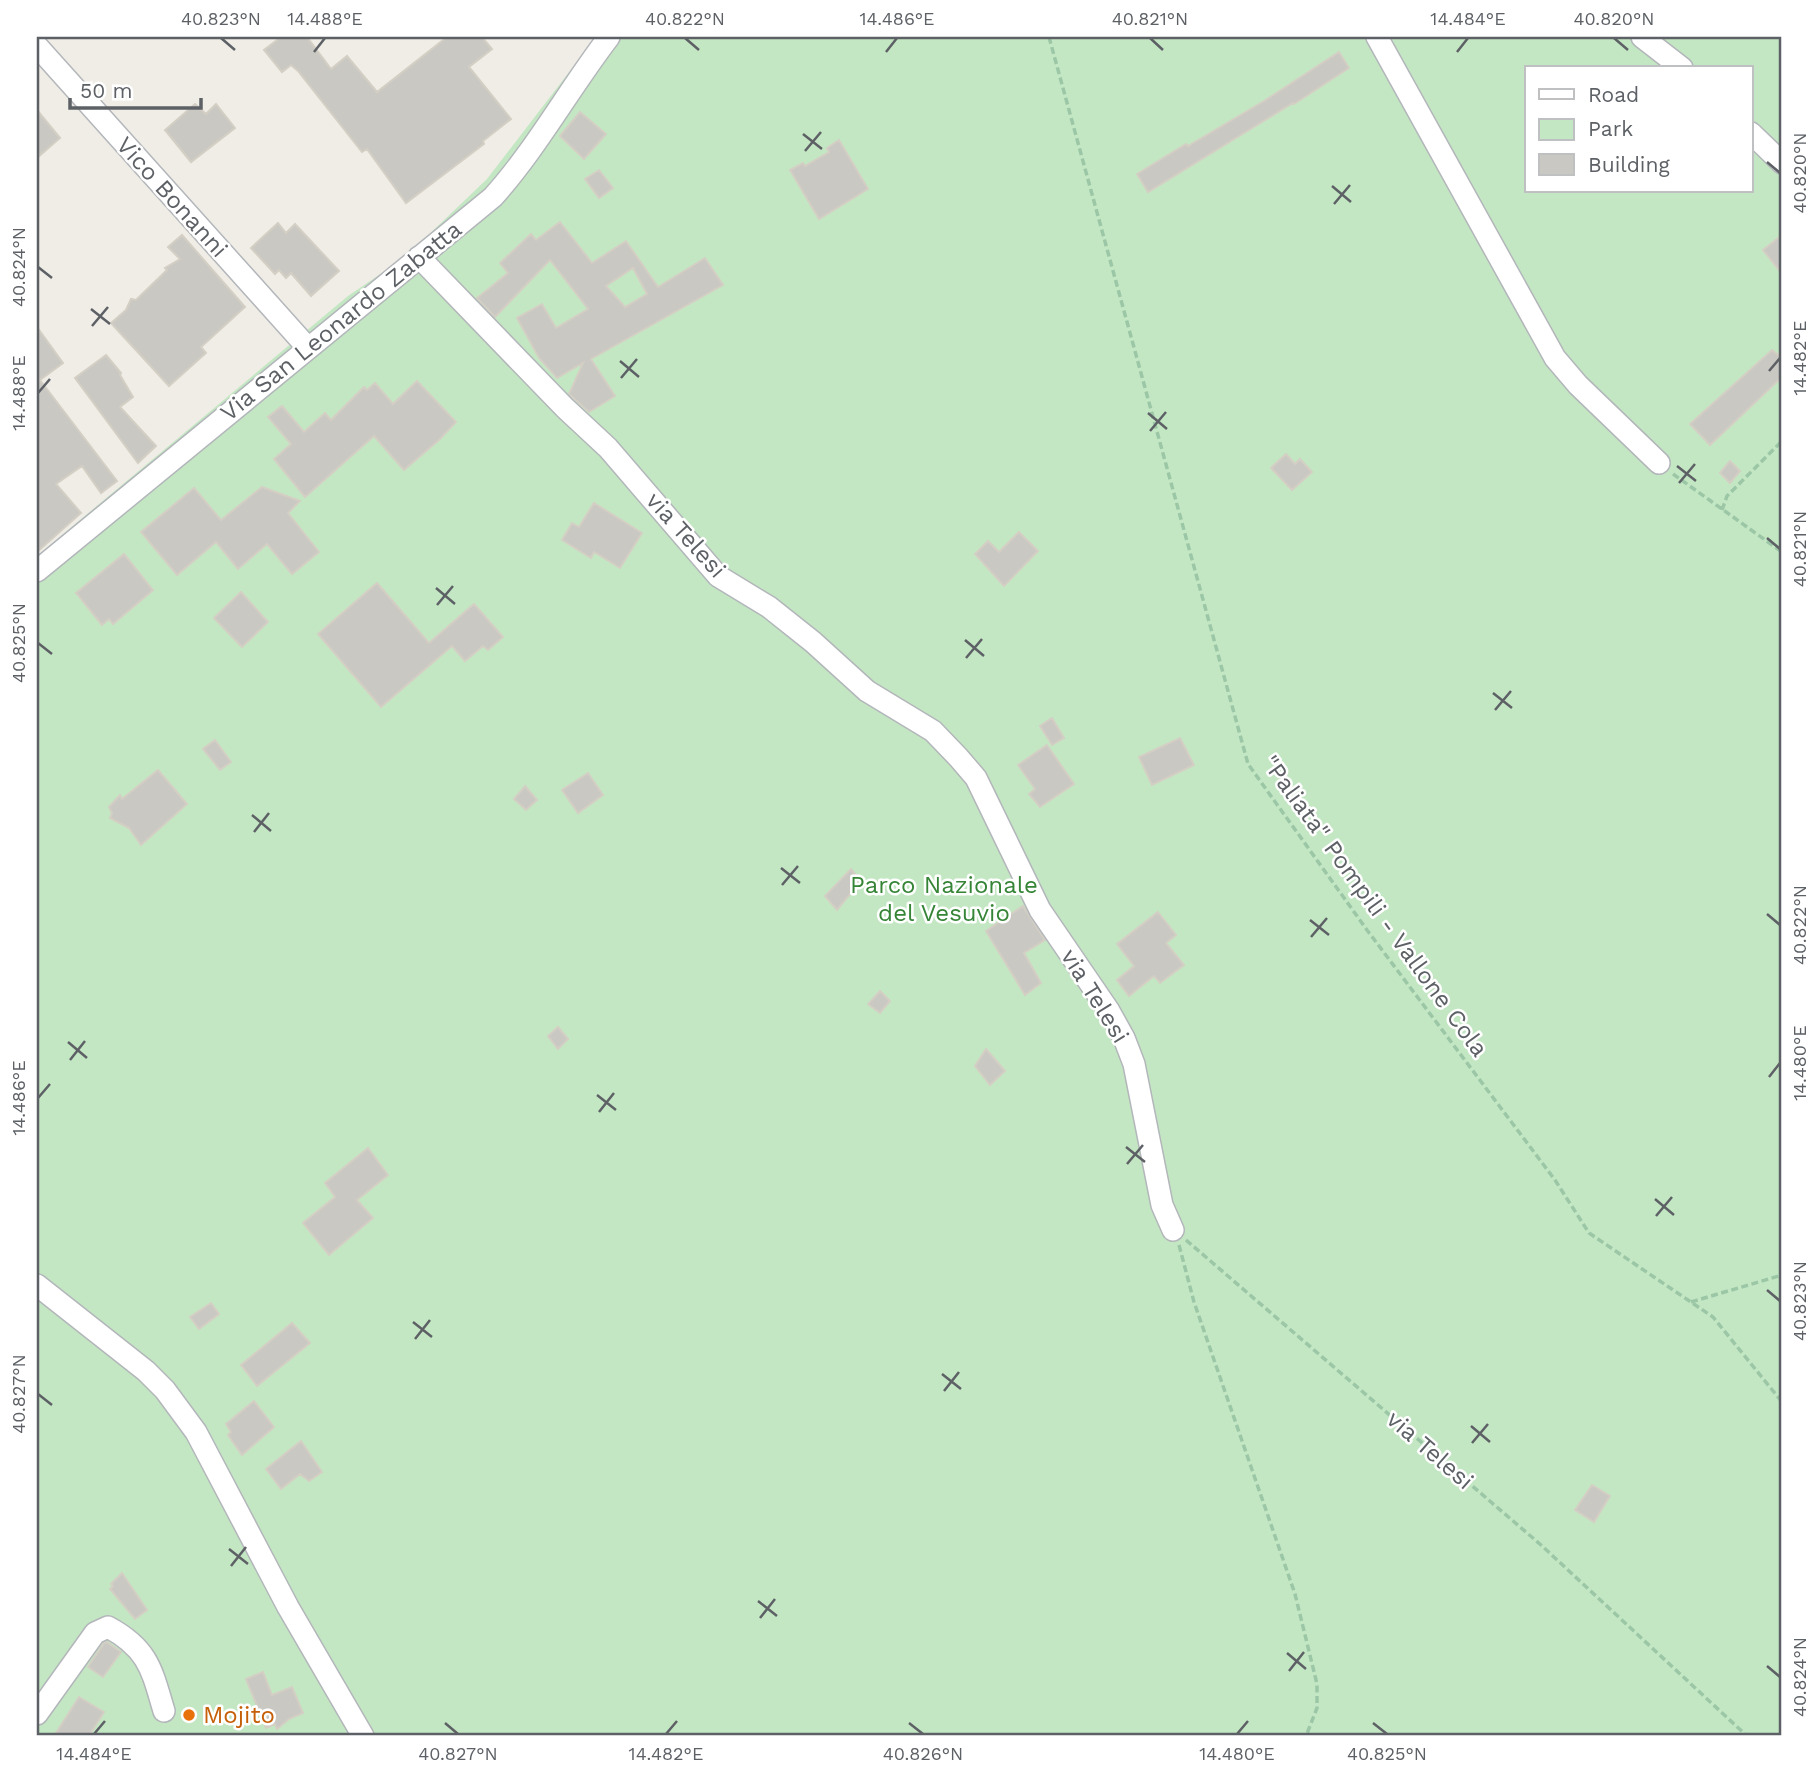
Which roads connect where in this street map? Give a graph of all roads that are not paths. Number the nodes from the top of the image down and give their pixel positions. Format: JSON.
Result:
{"nodes":[{"id":1,"x":609,"y":37,"type":"edge"},
{"id":2,"x":1377,"y":37,"type":"edge"},
{"id":3,"x":1642,"y":37,"type":"edge"},
{"id":4,"x":37,"y":46,"type":"edge"},
{"id":5,"x":1679,"y":66,"type":"edge"},
{"id":6,"x":1752,"y":134,"type":"edge"},
{"id":7,"x":1782,"y":163,"type":"edge"},
{"id":8,"x":419,"y":257,"type":"junction"},
{"id":9,"x":308,"y":348,"type":"junction"},
{"id":10,"x":1659,"y":463,"type":"road end"},
{"id":11,"x":37,"y":571,"type":"edge"},
{"id":12,"x":1174,"y":1230,"type":"road end"},
{"id":13,"x":37,"y":1285,"type":"edge"},
{"id":14,"x":164,"y":1711,"type":"dead end"},
{"id":15,"x":37,"y":1714,"type":"edge"},
{"id":16,"x":363,"y":1736,"type":"edge"}],
"edges":[{"from":1,"to":8,"type":"street","name":"Via San Leonardo Zabatta"},
{"from":2,"to":10,"type":"street"},
{"from":3,"to":5,"type":"street"},
{"from":4,"to":9,"type":"street","name":"Vico Bonanni"},
{"from":6,"to":7,"type":"street"},
{"from":8,"to":9,"type":"street","name":"Via San Leonardo Zabatta"},
{"from":8,"to":12,"type":"street","name":"via Telesi"},
{"from":9,"to":11,"type":"street","name":"Via San Leonardo Zabatta"},
{"from":13,"to":16,"type":"street"},
{"from":14,"to":15,"type":"street"}]}
